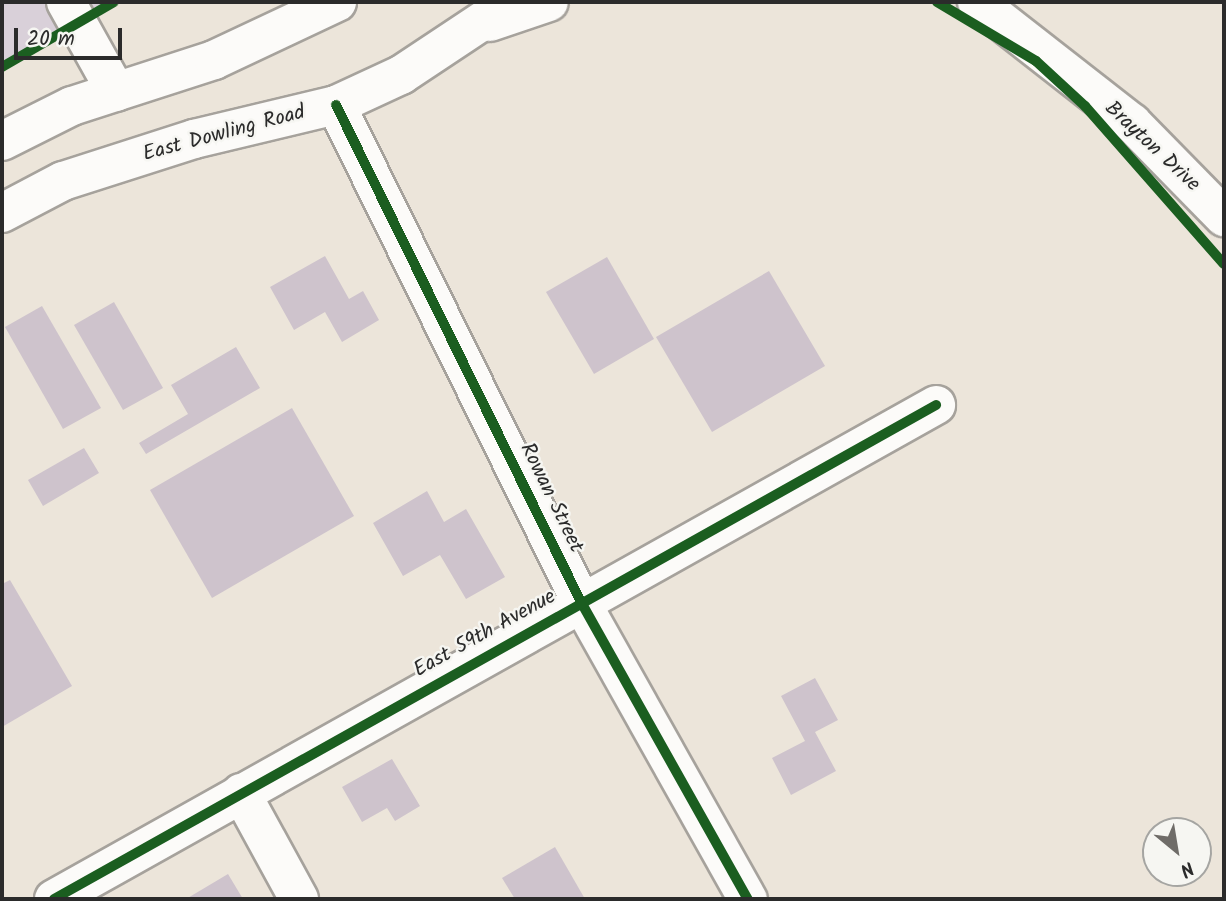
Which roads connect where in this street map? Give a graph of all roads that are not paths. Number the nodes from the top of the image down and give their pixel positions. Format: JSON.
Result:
{"nodes":[{"id":1,"x":66,"y":2,"type":"edge"},
{"id":2,"x":337,"y":2,"type":"edge"},
{"id":3,"x":511,"y":2,"type":"edge"},
{"id":4,"x":549,"y":2,"type":"edge"},
{"id":5,"x":977,"y":2,"type":"edge"},
{"id":6,"x":481,"y":25,"type":"junction"},
{"id":7,"x":116,"y":92,"type":"junction"},
{"id":8,"x":336,"y":105,"type":"junction"},
{"id":9,"x":2,"y":141,"type":"edge"},
{"id":10,"x":2,"y":213,"type":"edge"},
{"id":11,"x":1224,"y":217,"type":"edge"},
{"id":12,"x":936,"y":405,"type":"dead end"},
{"id":13,"x":581,"y":602,"type":"junction"},
{"id":14,"x":241,"y":793,"type":"junction"},
{"id":15,"x":54,"y":899,"type":"edge"},
{"id":16,"x":299,"y":899,"type":"edge"},
{"id":17,"x":748,"y":899,"type":"edge"}],
"edges":[{"from":1,"to":7,"type":"street"},
{"from":2,"to":7,"type":"street"},
{"from":3,"to":6,"type":"street","name":"East Dowling Road"},
{"from":4,"to":6,"type":"street"},
{"from":5,"to":11,"type":"street","name":"Brayton Drive"},
{"from":6,"to":8,"type":"street","name":"East Dowling Road"},
{"from":7,"to":9,"type":"street"},
{"from":8,"to":10,"type":"street","name":"East Dowling Road"},
{"from":8,"to":13,"type":"street","name":"Rowan Street"},
{"from":12,"to":13,"type":"street","name":"East 59th Avenue"},
{"from":13,"to":14,"type":"street","name":"East 59th Avenue"},
{"from":13,"to":17,"type":"street","name":"Rowan Street"},
{"from":14,"to":15,"type":"street","name":"East 59th Avenue"},
{"from":14,"to":16,"type":"street"}]}
